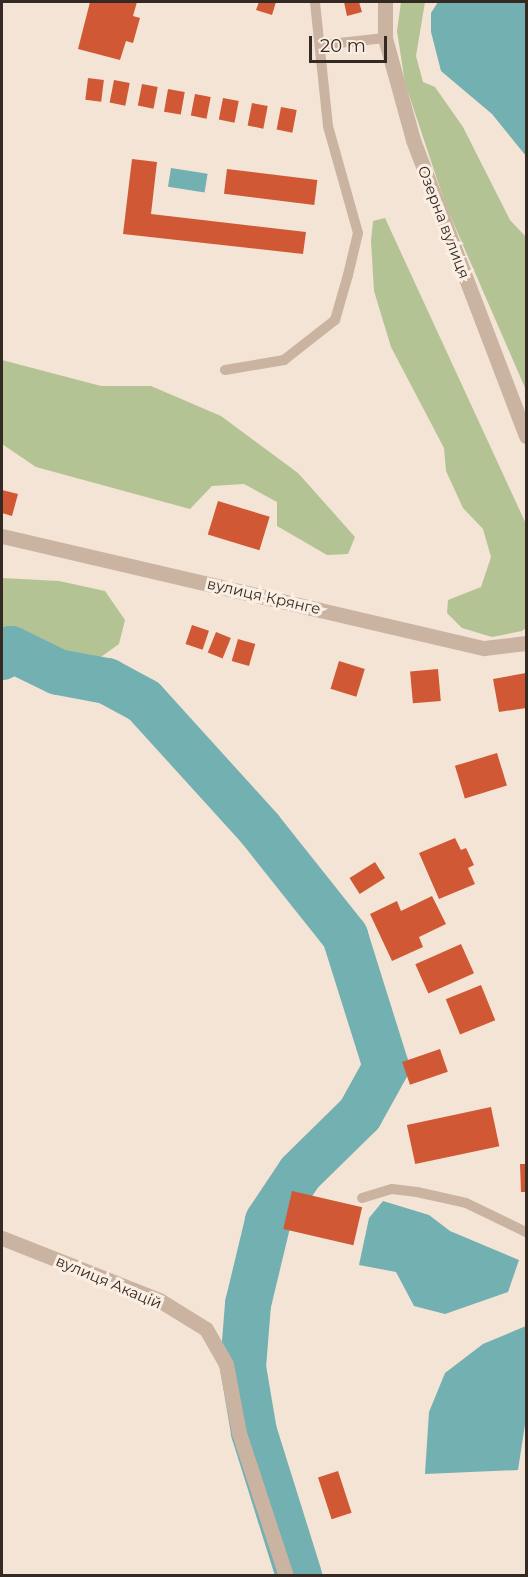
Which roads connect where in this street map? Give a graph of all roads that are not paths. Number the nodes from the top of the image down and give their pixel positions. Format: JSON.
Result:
{"nodes":[{"id":1,"x":315,"y":2,"type":"edge"},
{"id":2,"x":385,"y":2,"type":"edge"},
{"id":3,"x":385,"y":38,"type":"junction"},
{"id":4,"x":321,"y":45,"type":"junction"},
{"id":5,"x":225,"y":370,"type":"dead end"},
{"id":6,"x":526,"y":436,"type":"edge"},
{"id":7,"x":2,"y":536,"type":"edge"},
{"id":8,"x":526,"y":643,"type":"edge"},
{"id":9,"x":362,"y":1198,"type":"dead end"},
{"id":10,"x":526,"y":1232,"type":"edge"},
{"id":11,"x":2,"y":1238,"type":"edge"},
{"id":12,"x":286,"y":1575,"type":"edge"}],
"edges":[{"from":1,"to":4,"type":"lane"},
{"from":2,"to":3,"type":"street","name":"Озерна вулиця"},
{"from":3,"to":4,"type":"lane"},
{"from":3,"to":6,"type":"street","name":"Озерна вулиця"},
{"from":4,"to":5,"type":"lane"},
{"from":7,"to":8,"type":"street","name":"вулиця Крянге"},
{"from":9,"to":10,"type":"lane"},
{"from":11,"to":12,"type":"street","name":"вулиця Акацій"}]}
